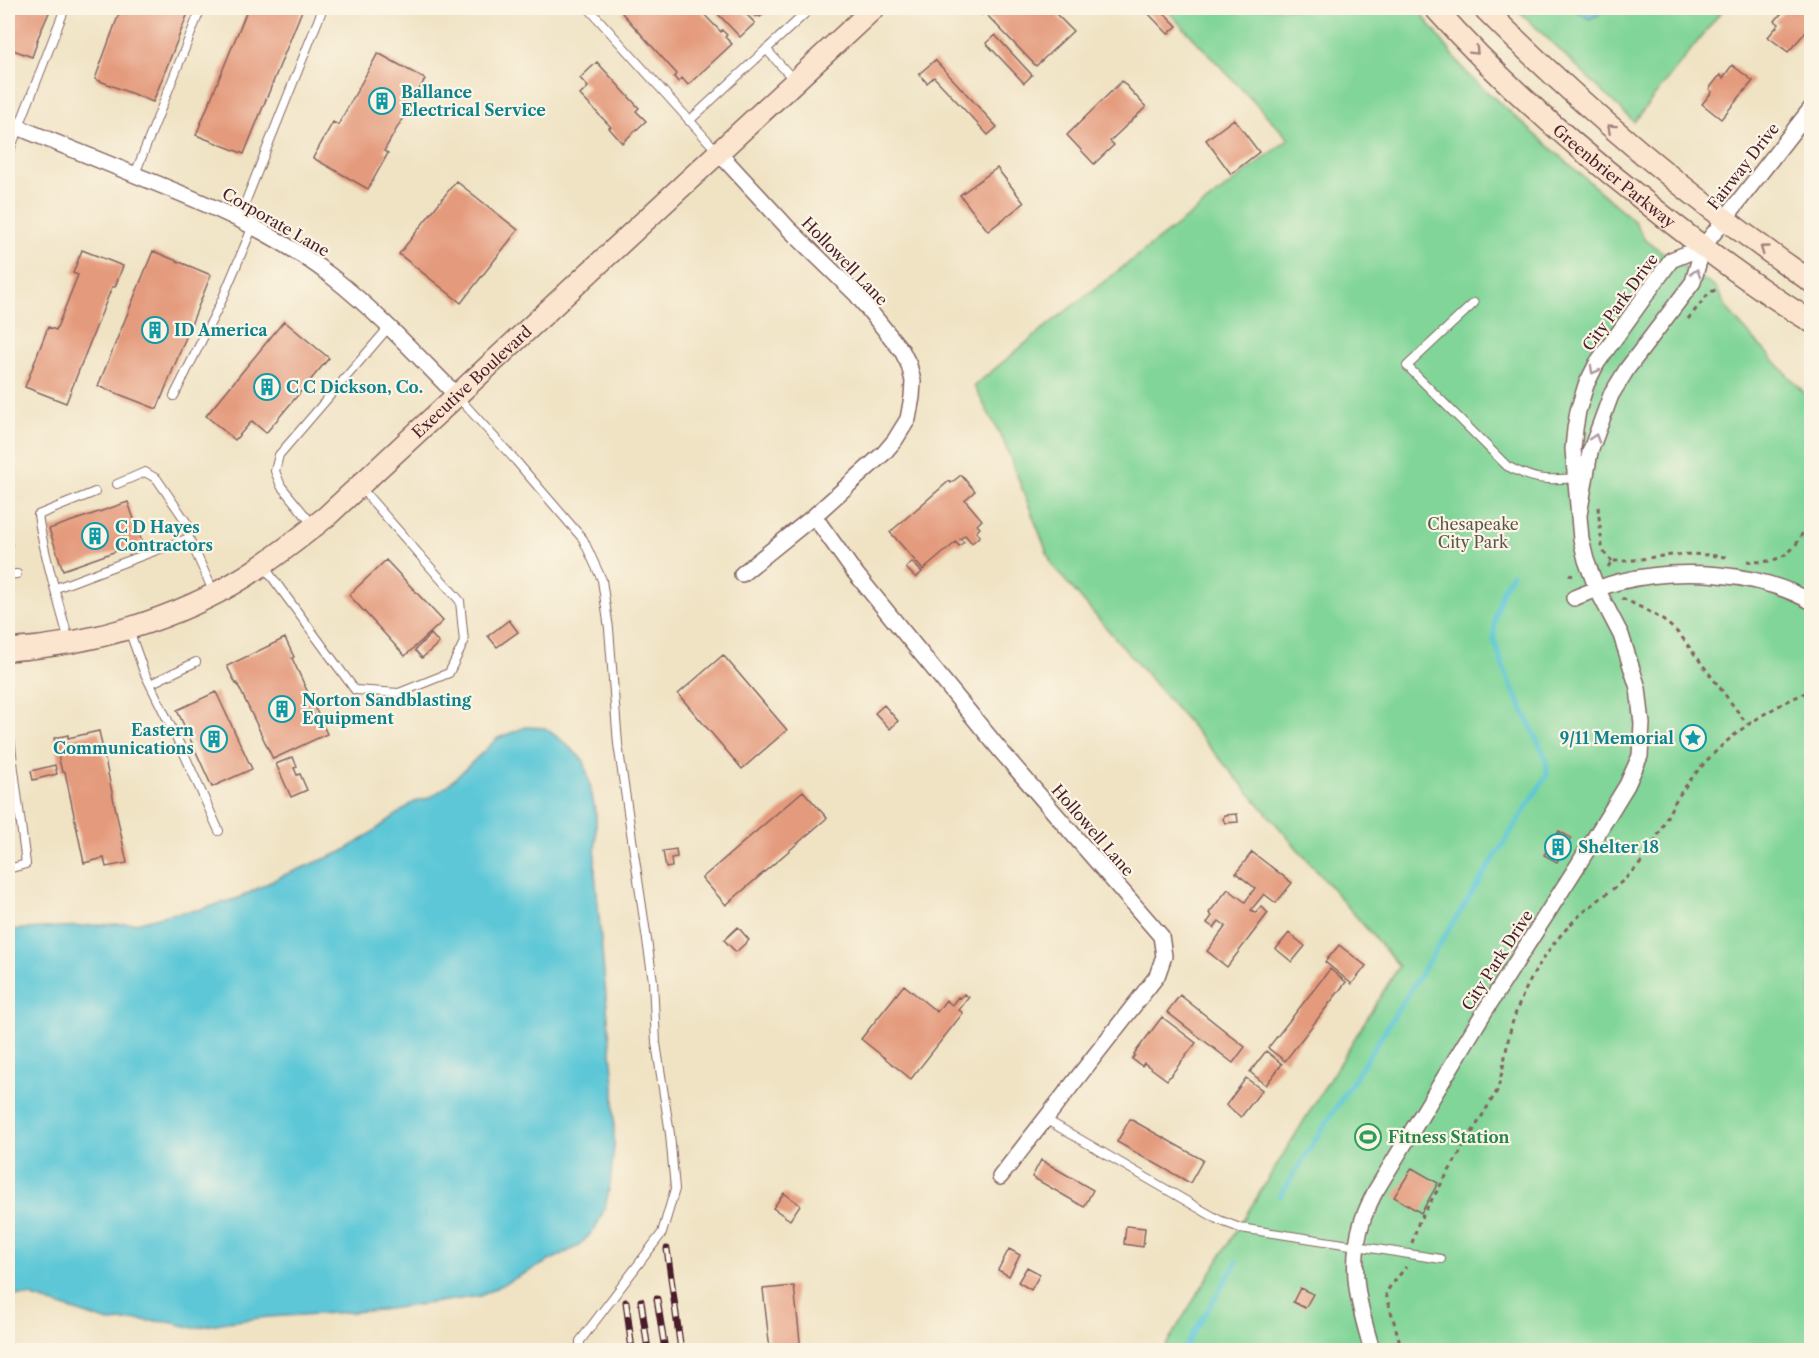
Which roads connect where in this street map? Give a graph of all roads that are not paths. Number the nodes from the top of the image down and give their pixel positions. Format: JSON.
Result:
{"nodes":[{"id":1,"x":65,"y":8,"type":"edge"},
{"id":2,"x":201,"y":8,"type":"edge"},
{"id":3,"x":323,"y":8,"type":"edge"},
{"id":4,"x":590,"y":8,"type":"edge"},
{"id":5,"x":811,"y":8,"type":"edge"},
{"id":6,"x":874,"y":8,"type":"edge"},
{"id":7,"x":1435,"y":8,"type":"edge"},
{"id":8,"x":1484,"y":8,"type":"edge"},
{"id":9,"x":766,"y":49,"type":"junction"},
{"id":10,"x":795,"y":81,"type":"junction"},
{"id":11,"x":1812,"y":107,"type":"edge"},
{"id":12,"x":689,"y":121,"type":"junction"},
{"id":13,"x":13,"y":126,"type":"edge"},
{"id":14,"x":718,"y":152,"type":"junction"},
{"id":15,"x":8,"y":155,"type":"edge"},
{"id":16,"x":135,"y":174,"type":"junction"},
{"id":17,"x":239,"y":218,"type":"junction"},
{"id":18,"x":1725,"y":219,"type":"junction"},
{"id":19,"x":253,"y":226,"type":"junction"},
{"id":20,"x":1703,"y":247,"type":"junction"},
{"id":21,"x":1812,"y":282,"type":"edge"},
{"id":22,"x":1474,"y":303,"type":"dead end"},
{"id":23,"x":1812,"y":322,"type":"edge"},
{"id":24,"x":389,"y":327,"type":"junction"},
{"id":25,"x":456,"y":395,"type":"junction"},
{"id":26,"x":174,"y":396,"type":"dead end"},
{"id":27,"x":1581,"y":478,"type":"junction"},
{"id":28,"x":117,"y":484,"type":"dead end"},
{"id":29,"x":359,"y":485,"type":"junction"},
{"id":30,"x":95,"y":492,"type":"dead end"},
{"id":31,"x":813,"y":516,"type":"junction"},
{"id":32,"x":314,"y":526,"type":"junction"},
{"id":33,"x":189,"y":538,"type":"junction"},
{"id":34,"x":262,"y":564,"type":"junction"},
{"id":35,"x":17,"y":574,"type":"dead end"},
{"id":36,"x":742,"y":574,"type":"dead end"},
{"id":37,"x":8,"y":575,"type":"edge"},
{"id":38,"x":56,"y":588,"type":"junction"},
{"id":39,"x":1597,"y":589,"type":"junction"},
{"id":40,"x":214,"y":593,"type":"junction"},
{"id":41,"x":1574,"y":598,"type":"dead end"},
{"id":42,"x":1812,"y":602,"type":"edge"},
{"id":43,"x":128,"y":628,"type":"junction"},
{"id":44,"x":69,"y":642,"type":"junction"},
{"id":45,"x":8,"y":650,"type":"edge"},
{"id":46,"x":196,"y":662,"type":"dead end"},
{"id":47,"x":150,"y":684,"type":"junction"},
{"id":48,"x":8,"y":723,"type":"edge"},
{"id":49,"x":10,"y":758,"type":"edge"},
{"id":50,"x":219,"y":831,"type":"dead end"},
{"id":51,"x":8,"y":869,"type":"edge"},
{"id":52,"x":1045,"y":1119,"type":"junction"},
{"id":53,"x":1000,"y":1177,"type":"dead end"},
{"id":54,"x":1357,"y":1244,"type":"junction"},
{"id":55,"x":1441,"y":1258,"type":"dead end"},
{"id":56,"x":580,"y":1350,"type":"edge"},
{"id":57,"x":1372,"y":1350,"type":"edge"}],
"edges":[{"from":1,"to":13,"type":"lane"},
{"from":2,"to":16,"type":"lane"},
{"from":3,"to":17,"type":"lane"},
{"from":4,"to":12,"type":"lane"},
{"from":5,"to":9,"type":"lane"},
{"from":6,"to":10,"type":"street","name":"Executive Boulevard"},
{"from":7,"to":20,"type":"street","name":"Greenbrier Parkway","one_way":true},
{"from":18,"to":8,"type":"street","name":"Greenbrier Parkway","one_way":true},
{"from":9,"to":10,"type":"lane"},
{"from":9,"to":12,"type":"lane"},
{"from":10,"to":14,"type":"street","name":"Executive Boulevard"},
{"from":11,"to":18,"type":"street","name":"Fairway Drive"},
{"from":12,"to":14,"type":"lane"},
{"from":13,"to":15,"type":"lane"},
{"from":13,"to":16,"type":"street","name":"Corporate Lane"},
{"from":14,"to":25,"type":"street","name":"Executive Boulevard"},
{"from":14,"to":31,"type":"street","name":"Hollowell Lane"},
{"from":16,"to":17,"type":"street","name":"Corporate Lane"},
{"from":17,"to":19,"type":"street","name":"Corporate Lane"},
{"from":18,"to":20,"type":"street","name":"Fairway Drive"},
{"from":21,"to":18,"type":"street","name":"Greenbrier Parkway","one_way":true},
{"from":19,"to":24,"type":"street","name":"Corporate Lane"},
{"from":19,"to":26,"type":"lane"},
{"from":20,"to":23,"type":"street","name":"Greenbrier Parkway"},
{"from":27,"to":20,"type":"street","name":"City Park Drive","one_way":true},
{"from":20,"to":27,"type":"street","name":"City Park Drive","one_way":true},
{"from":22,"to":27,"type":"lane"},
{"from":24,"to":25,"type":"street","name":"Corporate Lane"},
{"from":24,"to":32,"type":"lane"},
{"from":25,"to":29,"type":"street","name":"Executive Boulevard"},
{"from":25,"to":56,"type":"lane"},
{"from":27,"to":39,"type":"street","name":"City Park Drive"},
{"from":28,"to":33,"type":"lane"},
{"from":29,"to":32,"type":"street","name":"Executive Boulevard"},
{"from":29,"to":34,"type":"lane"},
{"from":30,"to":38,"type":"lane"},
{"from":31,"to":36,"type":"street","name":"Hollowell Lane"},
{"from":31,"to":52,"type":"street","name":"Hollowell Lane"},
{"from":32,"to":34,"type":"street","name":"Executive Boulevard"},
{"from":33,"to":38,"type":"lane"},
{"from":33,"to":40,"type":"lane"},
{"from":34,"to":40,"type":"street","name":"Executive Boulevard"},
{"from":35,"to":37,"type":"lane"},
{"from":38,"to":44,"type":"lane"},
{"from":39,"to":41,"type":"street"},
{"from":39,"to":42,"type":"street"},
{"from":39,"to":54,"type":"street","name":"City Park Drive"},
{"from":40,"to":43,"type":"street","name":"Executive Boulevard"},
{"from":43,"to":44,"type":"street","name":"Executive Boulevard"},
{"from":43,"to":47,"type":"lane"},
{"from":44,"to":45,"type":"street","name":"Executive Boulevard"},
{"from":46,"to":47,"type":"lane"},
{"from":47,"to":50,"type":"lane"},
{"from":48,"to":49,"type":"lane"},
{"from":49,"to":51,"type":"lane"},
{"from":52,"to":53,"type":"street","name":"Hollowell Lane"},
{"from":52,"to":54,"type":"lane"},
{"from":54,"to":55,"type":"lane"},
{"from":54,"to":57,"type":"street","name":"City Park Drive"}]}
